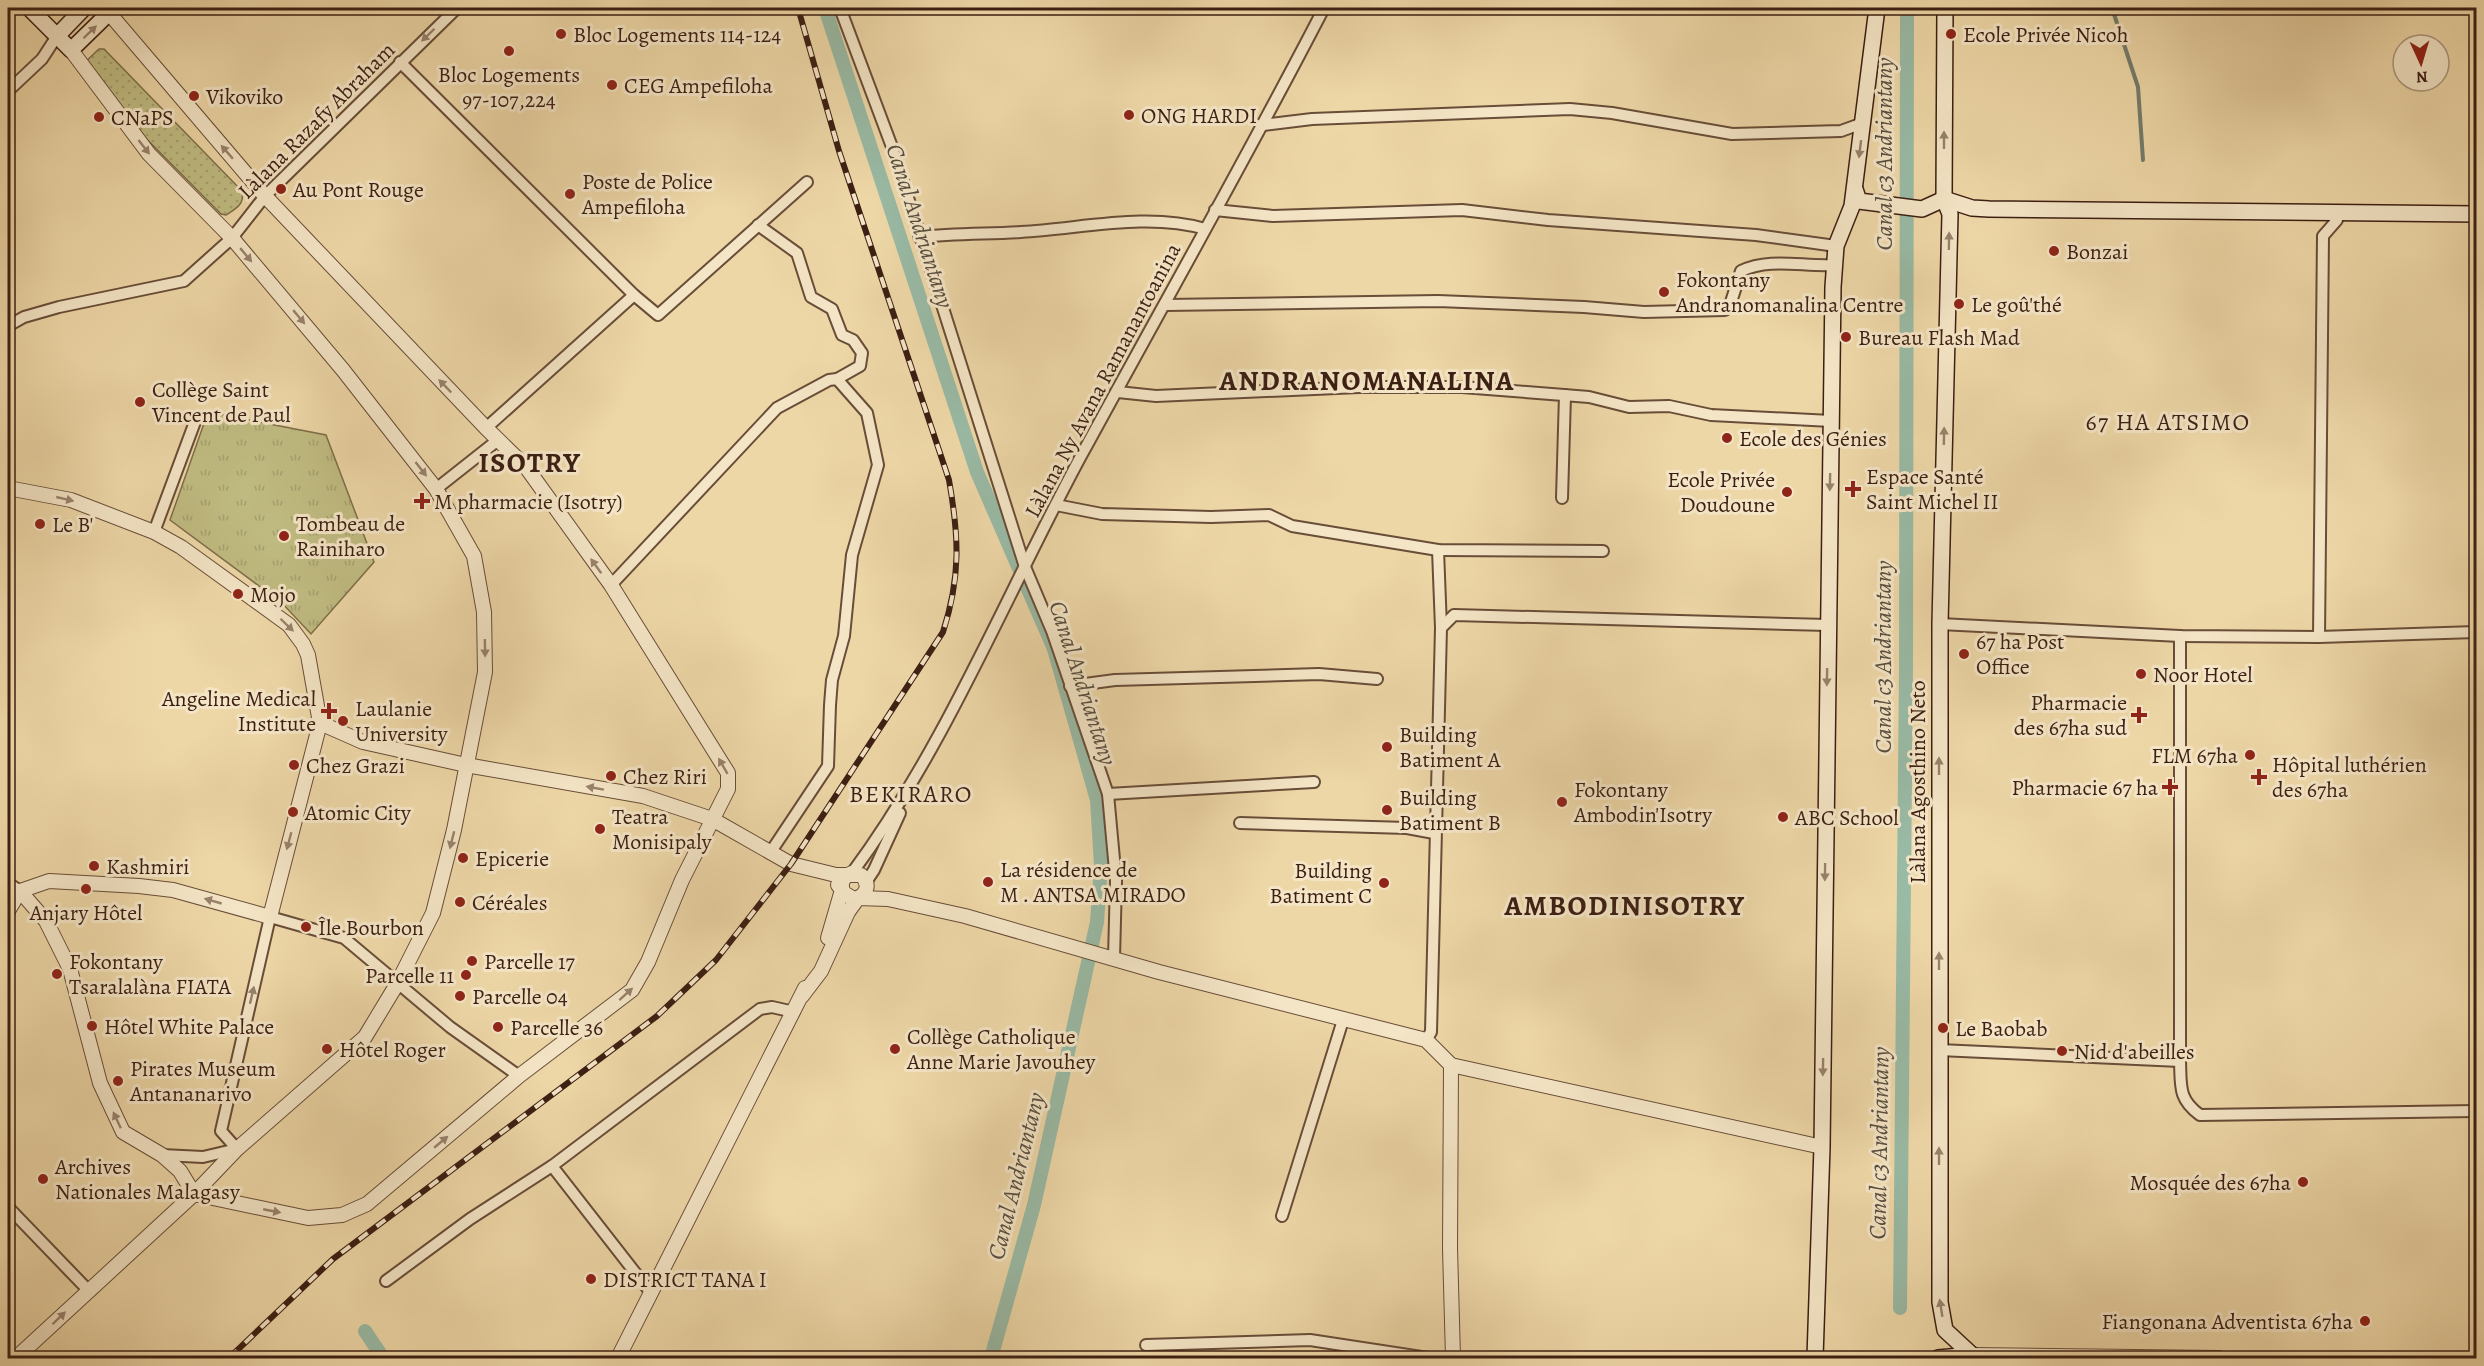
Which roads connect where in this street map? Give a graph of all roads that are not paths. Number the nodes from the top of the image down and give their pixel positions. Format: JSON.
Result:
{"nodes":[{"id":1,"x":29,"y":8,"type":"edge"},
{"id":2,"x":84,"y":8,"type":"edge"},
{"id":3,"x":457,"y":8,"type":"edge"},
{"id":4,"x":840,"y":8,"type":"edge"},
{"id":5,"x":1324,"y":8,"type":"edge"},
{"id":6,"x":1877,"y":8,"type":"edge"},
{"id":7,"x":1944,"y":8,"type":"edge"},
{"id":8,"x":111,"y":13,"type":"edge"},
{"id":9,"x":57,"y":36,"type":"junction"},
{"id":10,"x":71,"y":50,"type":"junction"},
{"id":11,"x":400,"y":63,"type":"junction"},
{"id":12,"x":8,"y":91,"type":"edge"},
{"id":13,"x":1863,"y":123,"type":"junction"},
{"id":14,"x":1263,"y":125,"type":"junction"},
{"id":15,"x":807,"y":182,"type":"dead end"},
{"id":16,"x":1855,"y":189,"type":"junction"},
{"id":17,"x":265,"y":196,"type":"junction"},
{"id":18,"x":1852,"y":206,"type":"junction"},
{"id":19,"x":1894,"y":208,"type":"junction"},
{"id":20,"x":1938,"y":208,"type":"junction"},
{"id":21,"x":1215,"y":210,"type":"junction"},
{"id":22,"x":2476,"y":214,"type":"edge"},
{"id":23,"x":2337,"y":220,"type":"junction"},
{"id":24,"x":2476,"y":221,"type":"edge"},
{"id":25,"x":759,"y":225,"type":"junction"},
{"id":26,"x":1205,"y":229,"type":"junction"},
{"id":27,"x":919,"y":237,"type":"junction"},
{"id":28,"x":232,"y":238,"type":"junction"},
{"id":29,"x":1836,"y":246,"type":"junction"},
{"id":30,"x":1834,"y":265,"type":"junction"},
{"id":31,"x":634,"y":295,"type":"junction"},
{"id":32,"x":1166,"y":305,"type":"junction"},
{"id":33,"x":8,"y":326,"type":"edge"},
{"id":34,"x":837,"y":379,"type":"junction"},
{"id":35,"x":1118,"y":392,"type":"junction"},
{"id":36,"x":1565,"y":395,"type":"junction"},
{"id":37,"x":196,"y":419,"type":"dead end"},
{"id":38,"x":1831,"y":421,"type":"junction"},
{"id":39,"x":486,"y":428,"type":"junction"},
{"id":40,"x":498,"y":440,"type":"junction"},
{"id":41,"x":8,"y":488,"type":"edge"},
{"id":42,"x":436,"y":489,"type":"junction"},
{"id":43,"x":1562,"y":498,"type":"dead end"},
{"id":44,"x":1056,"y":505,"type":"junction"},
{"id":45,"x":154,"y":532,"type":"junction"},
{"id":46,"x":1438,"y":550,"type":"junction"},
{"id":47,"x":1603,"y":551,"type":"dead end"},
{"id":48,"x":1025,"y":567,"type":"junction"},
{"id":49,"x":611,"y":585,"type":"junction"},
{"id":50,"x":1940,"y":624,"type":"junction"},
{"id":51,"x":1828,"y":625,"type":"junction"},
{"id":52,"x":1441,"y":628,"type":"junction"},
{"id":53,"x":2476,"y":632,"type":"edge"},
{"id":54,"x":2180,"y":636,"type":"junction"},
{"id":55,"x":2319,"y":637,"type":"junction"},
{"id":56,"x":1377,"y":679,"type":"dead end"},
{"id":57,"x":1070,"y":686,"type":"junction"},
{"id":58,"x":320,"y":723,"type":"junction"},
{"id":59,"x":466,"y":765,"type":"junction"},
{"id":60,"x":918,"y":772,"type":"junction"},
{"id":61,"x":1314,"y":782,"type":"dead end"},
{"id":62,"x":1108,"y":794,"type":"junction"},
{"id":63,"x":712,"y":819,"type":"junction"},
{"id":64,"x":1240,"y":823,"type":"dead end"},
{"id":65,"x":1434,"y":833,"type":"junction"},
{"id":66,"x":770,"y":853,"type":"junction"},
{"id":67,"x":821,"y":872,"type":"junction"},
{"id":68,"x":852,"y":873,"type":"junction"},
{"id":69,"x":866,"y":882,"type":"junction"},
{"id":70,"x":8,"y":883,"type":"edge"},
{"id":71,"x":842,"y":890,"type":"junction"},
{"id":72,"x":21,"y":891,"type":"junction"},
{"id":73,"x":858,"y":898,"type":"junction"},
{"id":74,"x":888,"y":899,"type":"junction"},
{"id":75,"x":8,"y":911,"type":"edge"},
{"id":76,"x":270,"y":917,"type":"junction"},
{"id":77,"x":1114,"y":958,"type":"junction"},
{"id":78,"x":397,"y":984,"type":"junction"},
{"id":79,"x":802,"y":996,"type":"junction"},
{"id":80,"x":794,"y":1012,"type":"junction"},
{"id":81,"x":1343,"y":1020,"type":"junction"},
{"id":82,"x":1425,"y":1040,"type":"junction"},
{"id":83,"x":1939,"y":1050,"type":"junction"},
{"id":84,"x":2180,"y":1061,"type":"junction"},
{"id":85,"x":1451,"y":1065,"type":"junction"},
{"id":86,"x":519,"y":1076,"type":"junction"},
{"id":87,"x":2476,"y":1111,"type":"edge"},
{"id":88,"x":1822,"y":1147,"type":"junction"},
{"id":89,"x":237,"y":1149,"type":"junction"},
{"id":90,"x":162,"y":1155,"type":"junction"},
{"id":91,"x":552,"y":1166,"type":"junction"},
{"id":92,"x":194,"y":1194,"type":"junction"},
{"id":93,"x":8,"y":1207,"type":"edge"},
{"id":94,"x":1282,"y":1216,"type":"dead end"},
{"id":95,"x":386,"y":1281,"type":"dead end"},
{"id":96,"x":88,"y":1290,"type":"junction"},
{"id":97,"x":651,"y":1293,"type":"junction"},
{"id":98,"x":1146,"y":1345,"type":"dead end"},
{"id":99,"x":1971,"y":1357,"type":"edge"},
{"id":100,"x":16,"y":1359,"type":"edge"},
{"id":101,"x":618,"y":1359,"type":"edge"},
{"id":102,"x":1428,"y":1359,"type":"edge"},
{"id":103,"x":1453,"y":1359,"type":"edge"},
{"id":104,"x":1815,"y":1359,"type":"edge"},
{"id":105,"x":1938,"y":1359,"type":"edge"},
{"id":106,"x":2219,"y":1359,"type":"edge"}],
"edges":[{"from":1,"to":9,"type":"main road"},
{"from":2,"to":9,"type":"main road"},
{"from":3,"to":11,"type":"street","name":"Làlana Razafy Abraham","one_way":true},
{"from":4,"to":27,"type":"street"},
{"from":5,"to":14,"type":"street","name":"Làlana Ny Avana Ramanantoanina"},
{"from":6,"to":13,"type":"main road"},
{"from":20,"to":7,"type":"main road","name":"Làlana Agosthino Neto","one_way":true},
{"from":10,"to":8,"type":"main road","one_way":true},
{"from":17,"to":8,"type":"street","one_way":true},
{"from":9,"to":10,"type":"main road"},
{"from":9,"to":12,"type":"street"},
{"from":10,"to":28,"type":"street","one_way":true},
{"from":11,"to":17,"type":"street","name":"Làlana Razafy Abraham"},
{"from":11,"to":31,"type":"street"},
{"from":13,"to":14,"type":"street"},
{"from":13,"to":16,"type":"main road","one_way":true},
{"from":14,"to":21,"type":"street","name":"Làlana Ny Avana Ramanantoanina"},
{"from":15,"to":25,"type":"street"},
{"from":16,"to":18,"type":"main road"},
{"from":16,"to":19,"type":"main road"},
{"from":17,"to":28,"type":"street","name":"Làlana Razafy Abraham"},
{"from":39,"to":17,"type":"street","one_way":true},
{"from":18,"to":19,"type":"main road"},
{"from":18,"to":29,"type":"main road"},
{"from":19,"to":20,"type":"main road"},
{"from":20,"to":22,"type":"main road"},
{"from":20,"to":23,"type":"main road"},
{"from":50,"to":20,"type":"main road","name":"Làlana Agosthino Neto","one_way":true},
{"from":21,"to":26,"type":"street","name":"Làlana Ny Avana Ramanantoanina"},
{"from":21,"to":29,"type":"street"},
{"from":23,"to":24,"type":"main road"},
{"from":23,"to":55,"type":"street"},
{"from":25,"to":31,"type":"street"},
{"from":25,"to":34,"type":"street"},
{"from":26,"to":27,"type":"street"},
{"from":26,"to":32,"type":"street","name":"Làlana Ny Avana Ramanantoanina"},
{"from":27,"to":48,"type":"street"},
{"from":28,"to":33,"type":"street","name":"Làlana Razafy Abraham"},
{"from":28,"to":42,"type":"street","one_way":true},
{"from":29,"to":30,"type":"main road"},
{"from":30,"to":32,"type":"street"},
{"from":30,"to":38,"type":"main road"},
{"from":31,"to":39,"type":"street"},
{"from":32,"to":35,"type":"street","name":"Làlana Ny Avana Ramanantoanina"},
{"from":34,"to":49,"type":"street"},
{"from":34,"to":66,"type":"street"},
{"from":35,"to":36,"type":"street"},
{"from":35,"to":44,"type":"street","name":"Làlana Ny Avana Ramanantoanina"},
{"from":36,"to":38,"type":"street"},
{"from":36,"to":43,"type":"street"},
{"from":37,"to":45,"type":"street"},
{"from":38,"to":51,"type":"main road","one_way":true},
{"from":39,"to":40,"type":"street"},
{"from":40,"to":42,"type":"street"},
{"from":49,"to":40,"type":"street","one_way":true},
{"from":41,"to":45,"type":"street","one_way":true},
{"from":42,"to":59,"type":"street","one_way":true},
{"from":44,"to":46,"type":"street"},
{"from":44,"to":48,"type":"street","name":"Làlana Ny Avana Ramanantoanina"},
{"from":45,"to":58,"type":"street","one_way":true},
{"from":46,"to":47,"type":"street"},
{"from":46,"to":52,"type":"street"},
{"from":48,"to":57,"type":"street"},
{"from":48,"to":60,"type":"street","name":"Làlana Ny Avana Ramanantoanina"},
{"from":63,"to":49,"type":"street","one_way":true},
{"from":50,"to":54,"type":"street"},
{"from":83,"to":50,"type":"main road","name":"Làlana Agosthino Neto","one_way":true},
{"from":51,"to":52,"type":"street"},
{"from":51,"to":88,"type":"main road","one_way":true},
{"from":52,"to":65,"type":"street"},
{"from":53,"to":55,"type":"street"},
{"from":54,"to":55,"type":"street"},
{"from":54,"to":84,"type":"street"},
{"from":56,"to":57,"type":"street"},
{"from":57,"to":62,"type":"street"},
{"from":58,"to":59,"type":"street"},
{"from":58,"to":76,"type":"street","one_way":true},
{"from":63,"to":59,"type":"street","one_way":true},
{"from":59,"to":78,"type":"street","one_way":true},
{"from":60,"to":68,"type":"street"},
{"from":60,"to":69,"type":"street"},
{"from":61,"to":62,"type":"street"},
{"from":62,"to":77,"type":"street"},
{"from":63,"to":66,"type":"street"},
{"from":86,"to":63,"type":"street","one_way":true},
{"from":64,"to":65,"type":"street"},
{"from":65,"to":82,"type":"street"},
{"from":66,"to":67,"type":"street"},
{"from":67,"to":68,"type":"street"},
{"from":67,"to":71,"type":"street"},
{"from":68,"to":69,"type":"street"},
{"from":68,"to":71,"type":"street"},
{"from":69,"to":73,"type":"street"},
{"from":69,"to":74,"type":"street"},
{"from":70,"to":72,"type":"street"},
{"from":71,"to":73,"type":"street"},
{"from":71,"to":79,"type":"street"},
{"from":72,"to":75,"type":"street"},
{"from":76,"to":72,"type":"street","one_way":true},
{"from":90,"to":72,"type":"street","one_way":true},
{"from":73,"to":74,"type":"street"},
{"from":73,"to":79,"type":"street"},
{"from":74,"to":77,"type":"street"},
{"from":76,"to":78,"type":"street"},
{"from":89,"to":76,"type":"street","one_way":true},
{"from":77,"to":81,"type":"street"},
{"from":78,"to":86,"type":"street"},
{"from":78,"to":89,"type":"street"},
{"from":79,"to":80,"type":"street"},
{"from":80,"to":91,"type":"street"},
{"from":80,"to":97,"type":"street"},
{"from":81,"to":82,"type":"street"},
{"from":81,"to":94,"type":"street"},
{"from":82,"to":85,"type":"street"},
{"from":83,"to":84,"type":"street"},
{"from":99,"to":83,"type":"main road","name":"Làlana Agosthino Neto","one_way":true},
{"from":84,"to":87,"type":"street"},
{"from":85,"to":88,"type":"street"},
{"from":85,"to":103,"type":"street"},
{"from":92,"to":86,"type":"street","one_way":true},
{"from":88,"to":104,"type":"main road"},
{"from":89,"to":90,"type":"street"},
{"from":89,"to":92,"type":"street"},
{"from":90,"to":92,"type":"street"},
{"from":91,"to":95,"type":"street"},
{"from":91,"to":97,"type":"street"},
{"from":92,"to":96,"type":"street"},
{"from":93,"to":96,"type":"street"},
{"from":100,"to":96,"type":"street","one_way":true},
{"from":97,"to":101,"type":"street"},
{"from":98,"to":102,"type":"street"},
{"from":99,"to":105,"type":"main road"},
{"from":99,"to":106,"type":"street"}]}
